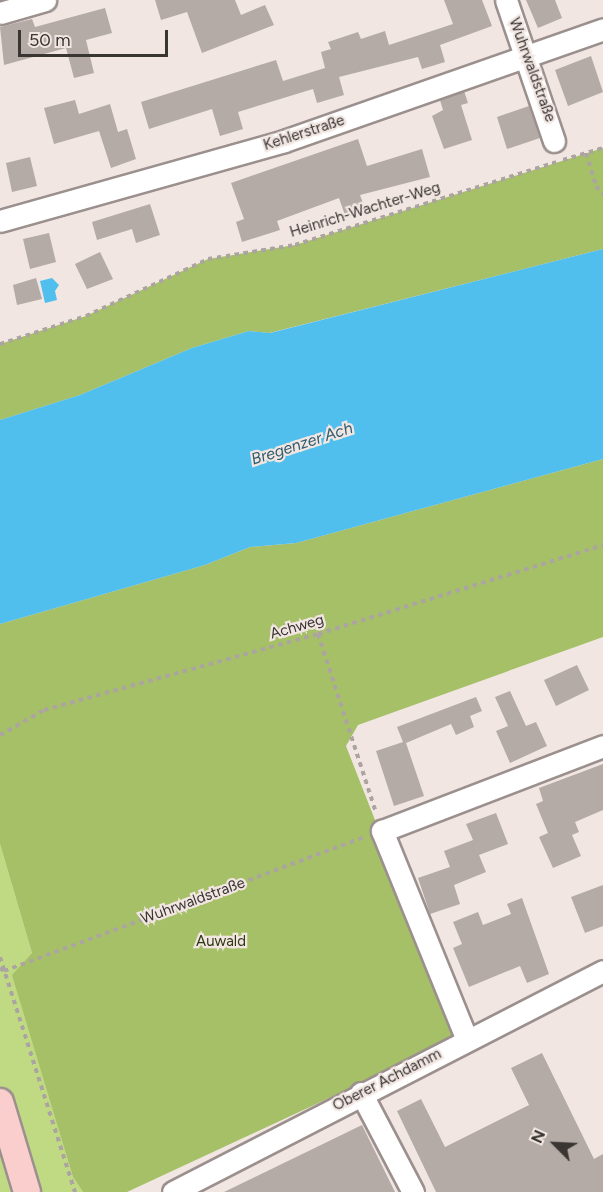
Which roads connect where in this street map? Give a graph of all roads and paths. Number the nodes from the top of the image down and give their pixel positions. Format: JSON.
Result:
{"nodes":[{"id":1,"x":45,"y":0,"type":"edge"},
{"id":2,"x":506,"y":0,"type":"edge"},
{"id":3,"x":0,"y":13,"type":"edge"},
{"id":4,"x":603,"y":29,"type":"edge"},
{"id":5,"x":527,"y":57,"type":"junction"},
{"id":6,"x":554,"y":141,"type":"dead end"},
{"id":7,"x":603,"y":148,"type":"edge"},
{"id":8,"x":586,"y":153,"type":"junction"},
{"id":9,"x":603,"y":194,"type":"edge"},
{"id":10,"x":0,"y":222,"type":"edge"},
{"id":11,"x":0,"y":344,"type":"edge"},
{"id":12,"x":603,"y":545,"type":"edge"},
{"id":13,"x":318,"y":634,"type":"junction"},
{"id":14,"x":0,"y":735,"type":"edge"},
{"id":15,"x":603,"y":746,"type":"edge"},
{"id":16,"x":382,"y":831,"type":"junction"},
{"id":17,"x":0,"y":957,"type":"edge"},
{"id":18,"x":2,"y":969,"type":"edge"},
{"id":19,"x":603,"y":971,"type":"edge"},
{"id":20,"x":467,"y":1040,"type":"junction"},
{"id":21,"x":361,"y":1093,"type":"junction"},
{"id":22,"x":0,"y":1102,"type":"edge"},
{"id":23,"x":27,"y":1192,"type":"edge"},
{"id":24,"x":75,"y":1192,"type":"edge"},
{"id":25,"x":173,"y":1192,"type":"edge"},
{"id":26,"x":413,"y":1192,"type":"edge"}],
"edges":[{"from":1,"to":3,"type":"street"},
{"from":2,"to":5,"type":"street","name":"Wuhrwaldstraße"},
{"from":4,"to":5,"type":"street","name":"Kehlerstraße"},
{"from":5,"to":6,"type":"street","name":"Wuhrwaldstraße"},
{"from":5,"to":10,"type":"street","name":"Kehlerstraße"},
{"from":7,"to":8,"type":"path","name":"Heinrich-Wachter-Weg"},
{"from":8,"to":9,"type":"path"},
{"from":8,"to":11,"type":"path","name":"Heinrich-Wachter-Weg"},
{"from":12,"to":13,"type":"path","name":"Achweg"},
{"from":13,"to":14,"type":"path","name":"Achweg"},
{"from":13,"to":16,"type":"path"},
{"from":15,"to":16,"type":"street"},
{"from":16,"to":18,"type":"path","name":"Wuhrwaldstraße"},
{"from":16,"to":20,"type":"street"},
{"from":17,"to":18,"type":"path"},
{"from":18,"to":24,"type":"path"},
{"from":19,"to":20,"type":"street","name":"Oberer Achdamm"},
{"from":20,"to":21,"type":"street","name":"Oberer Achdamm"},
{"from":21,"to":25,"type":"street","name":"Oberer Achdamm"},
{"from":21,"to":26,"type":"street"},
{"from":22,"to":23,"type":"main road"}]}
